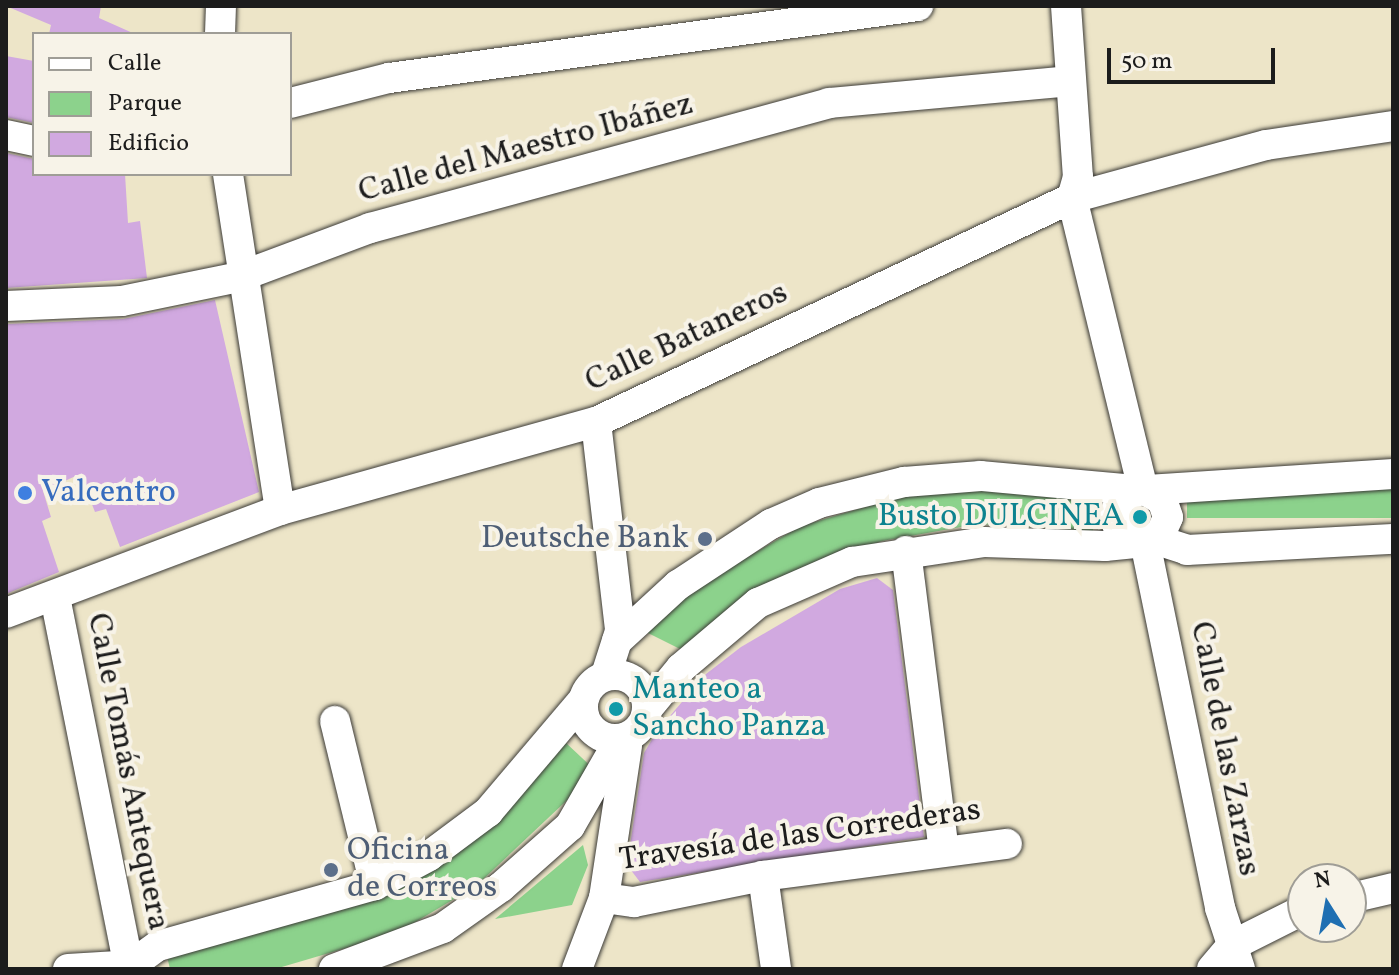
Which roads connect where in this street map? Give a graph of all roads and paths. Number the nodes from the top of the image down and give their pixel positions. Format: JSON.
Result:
{"nodes":[{"id":1,"x":221,"y":6,"type":"edge"},
{"id":2,"x":918,"y":6,"type":"edge"},
{"id":3,"x":1066,"y":6,"type":"edge"},
{"id":4,"x":220,"y":32,"type":"edge"},
{"id":5,"x":1070,"y":81,"type":"junction"},
{"id":6,"x":292,"y":102,"type":"edge"},
{"id":7,"x":1393,"y":126,"type":"edge"},
{"id":8,"x":6,"y":135,"type":"edge"},
{"id":9,"x":32,"y":141,"type":"edge"},
{"id":10,"x":228,"y":176,"type":"edge"},
{"id":11,"x":1072,"y":198,"type":"junction"},
{"id":12,"x":239,"y":277,"type":"junction"},
{"id":13,"x":6,"y":306,"type":"edge"},
{"id":14,"x":596,"y":422,"type":"junction"},
{"id":15,"x":1393,"y":474,"type":"edge"},
{"id":16,"x":1142,"y":490,"type":"junction"},
{"id":17,"x":280,"y":510,"type":"junction"},
{"id":18,"x":1393,"y":539,"type":"edge"},
{"id":19,"x":1146,"y":541,"type":"junction"},
{"id":20,"x":906,"y":551,"type":"junction"},
{"id":21,"x":55,"y":597,"type":"junction"},
{"id":22,"x":6,"y":613,"type":"edge"},
{"id":23,"x":617,"y":641,"type":"junction"},
{"id":24,"x":606,"y":675,"type":"junction"},
{"id":25,"x":583,"y":700,"type":"junction"},
{"id":26,"x":648,"y":708,"type":"junction"},
{"id":27,"x":335,"y":721,"type":"dead end"},
{"id":28,"x":624,"y":738,"type":"junction"},
{"id":29,"x":570,"y":826,"type":"junction"},
{"id":30,"x":612,"y":838,"type":"junction"},
{"id":31,"x":1007,"y":844,"type":"dead end"},
{"id":32,"x":944,"y":851,"type":"junction"},
{"id":33,"x":763,"y":876,"type":"junction"},
{"id":34,"x":375,"y":885,"type":"junction"},
{"id":35,"x":1393,"y":888,"type":"edge"},
{"id":36,"x":1367,"y":894,"type":"edge"},
{"id":37,"x":604,"y":898,"type":"junction"},
{"id":38,"x":1287,"y":921,"type":"edge"},
{"id":39,"x":1228,"y":961,"type":"edge"},
{"id":40,"x":130,"y":965,"type":"edge"},
{"id":41,"x":68,"y":969,"type":"edge"},
{"id":42,"x":334,"y":969,"type":"edge"},
{"id":43,"x":577,"y":969,"type":"edge"},
{"id":44,"x":776,"y":969,"type":"edge"}],
"edges":[{"from":1,"to":4,"type":"street"},
{"from":2,"to":6,"type":"street"},
{"from":3,"to":5,"type":"street"},
{"from":5,"to":11,"type":"street"},
{"from":5,"to":12,"type":"street","name":"Calle del Maestro Ibáñez"},
{"from":7,"to":11,"type":"street","name":"Calle Bataneros"},
{"from":8,"to":9,"type":"street"},
{"from":10,"to":12,"type":"street"},
{"from":11,"to":14,"type":"street","name":"Calle Bataneros"},
{"from":11,"to":16,"type":"street"},
{"from":12,"to":13,"type":"street","name":"Calle del Maestro Ibáñez"},
{"from":12,"to":17,"type":"street"},
{"from":14,"to":17,"type":"street","name":"Calle Bataneros"},
{"from":14,"to":23,"type":"street"},
{"from":15,"to":16,"type":"street"},
{"from":16,"to":19,"type":"street"},
{"from":16,"to":19,"type":"street"},
{"from":16,"to":23,"type":"street"},
{"from":17,"to":21,"type":"street","name":"Calle Bataneros"},
{"from":18,"to":19,"type":"street"},
{"from":19,"to":20,"type":"street"},
{"from":19,"to":39,"type":"street","name":"Calle de las Zarzas"},
{"from":20,"to":26,"type":"street"},
{"from":20,"to":32,"type":"street"},
{"from":21,"to":22,"type":"street","name":"Calle Bataneros"},
{"from":21,"to":40,"type":"street","name":"Calle Tomás Antequera"},
{"from":23,"to":24,"type":"street"},
{"from":24,"to":25,"type":"street"},
{"from":24,"to":26,"type":"street"},
{"from":25,"to":28,"type":"street"},
{"from":25,"to":34,"type":"street"},
{"from":26,"to":28,"type":"street"},
{"from":27,"to":34,"type":"street"},
{"from":28,"to":29,"type":"street"},
{"from":28,"to":30,"type":"street"},
{"from":29,"to":30,"type":"street"},
{"from":29,"to":42,"type":"street"},
{"from":30,"to":37,"type":"street"},
{"from":31,"to":32,"type":"street","name":"Travesía de las Correderas"},
{"from":32,"to":33,"type":"street","name":"Travesía de las Correderas"},
{"from":33,"to":37,"type":"street","name":"Travesía de las Correderas"},
{"from":33,"to":44,"type":"street"},
{"from":34,"to":40,"type":"street"},
{"from":35,"to":36,"type":"street"},
{"from":37,"to":43,"type":"street"},
{"from":38,"to":39,"type":"street"},
{"from":40,"to":41,"type":"street"}]}
